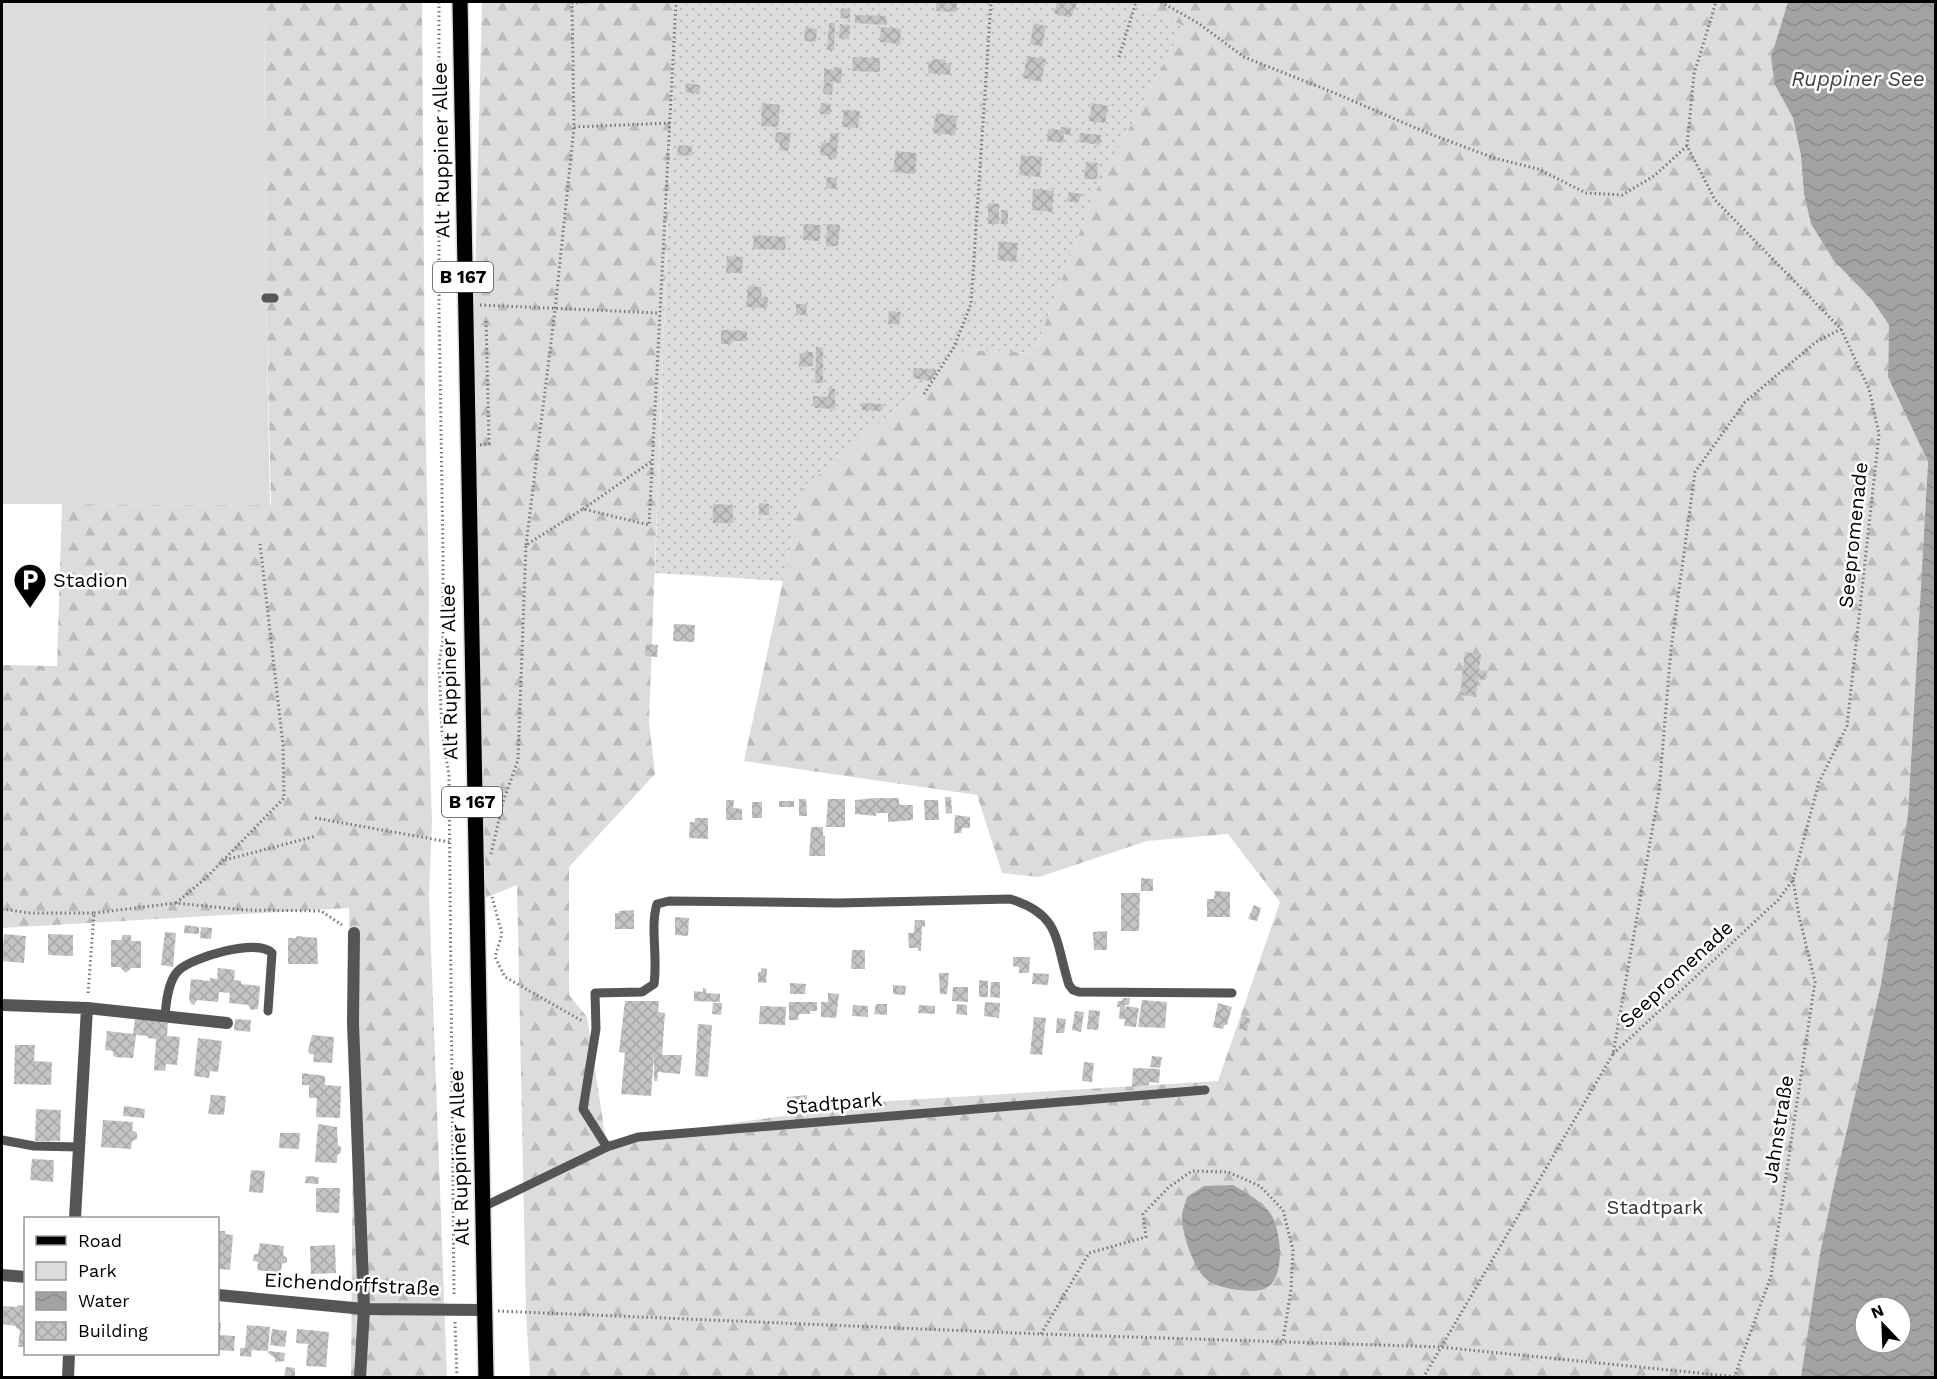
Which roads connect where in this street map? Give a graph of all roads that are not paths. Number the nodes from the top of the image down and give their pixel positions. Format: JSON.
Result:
{"nodes":[{"id":1,"x":460,"y":2,"type":"edge"},
{"id":2,"x":354,"y":933,"type":"road end"},
{"id":3,"x":1232,"y":993,"type":"dead end"},
{"id":4,"x":2,"y":1005,"type":"edge"},
{"id":5,"x":87,"y":1008,"type":"junction"},
{"id":6,"x":268,"y":1011,"type":"dead end"},
{"id":7,"x":165,"y":1016,"type":"junction"},
{"id":8,"x":227,"y":1023,"type":"dead end"},
{"id":9,"x":1205,"y":1090,"type":"dead end"},
{"id":10,"x":2,"y":1140,"type":"edge"},
{"id":11,"x":79,"y":1147,"type":"junction"},
{"id":12,"x":607,"y":1147,"type":"junction"},
{"id":13,"x":481,"y":1208,"type":"junction"},
{"id":14,"x":75,"y":1217,"type":"edge"},
{"id":15,"x":2,"y":1275,"type":"edge"},
{"id":16,"x":24,"y":1277,"type":"edge"},
{"id":17,"x":219,"y":1295,"type":"edge"},
{"id":18,"x":364,"y":1309,"type":"junction"},
{"id":19,"x":484,"y":1310,"type":"junction"},
{"id":20,"x":69,"y":1355,"type":"edge"},
{"id":21,"x":68,"y":1377,"type":"edge"},
{"id":22,"x":360,"y":1377,"type":"edge"},
{"id":23,"x":486,"y":1377,"type":"edge"}],
"edges":[{"from":1,"to":13,"type":"main road","name":"Alt Ruppiner Allee","number":"B 167"},
{"from":2,"to":18,"type":"street"},
{"from":3,"to":12,"type":"lane"},
{"from":4,"to":5,"type":"street"},
{"from":5,"to":7,"type":"street"},
{"from":5,"to":11,"type":"street"},
{"from":6,"to":7,"type":"lane"},
{"from":7,"to":8,"type":"street"},
{"from":9,"to":12,"type":"lane","name":"Stadtpark"},
{"from":10,"to":11,"type":"lane"},
{"from":11,"to":14,"type":"street"},
{"from":12,"to":13,"type":"lane","name":"Stadtpark"},
{"from":13,"to":19,"type":"main road","name":"Alt Ruppiner Allee","number":"B 167"},
{"from":15,"to":16,"type":"street"},
{"from":17,"to":18,"type":"street","name":"Eichendorffstraße"},
{"from":18,"to":19,"type":"street","name":"Eichendorffstraße"},
{"from":18,"to":22,"type":"street"},
{"from":19,"to":23,"type":"main road","name":"Alt Ruppiner Allee","number":"B 167"},
{"from":20,"to":21,"type":"street"}]}
